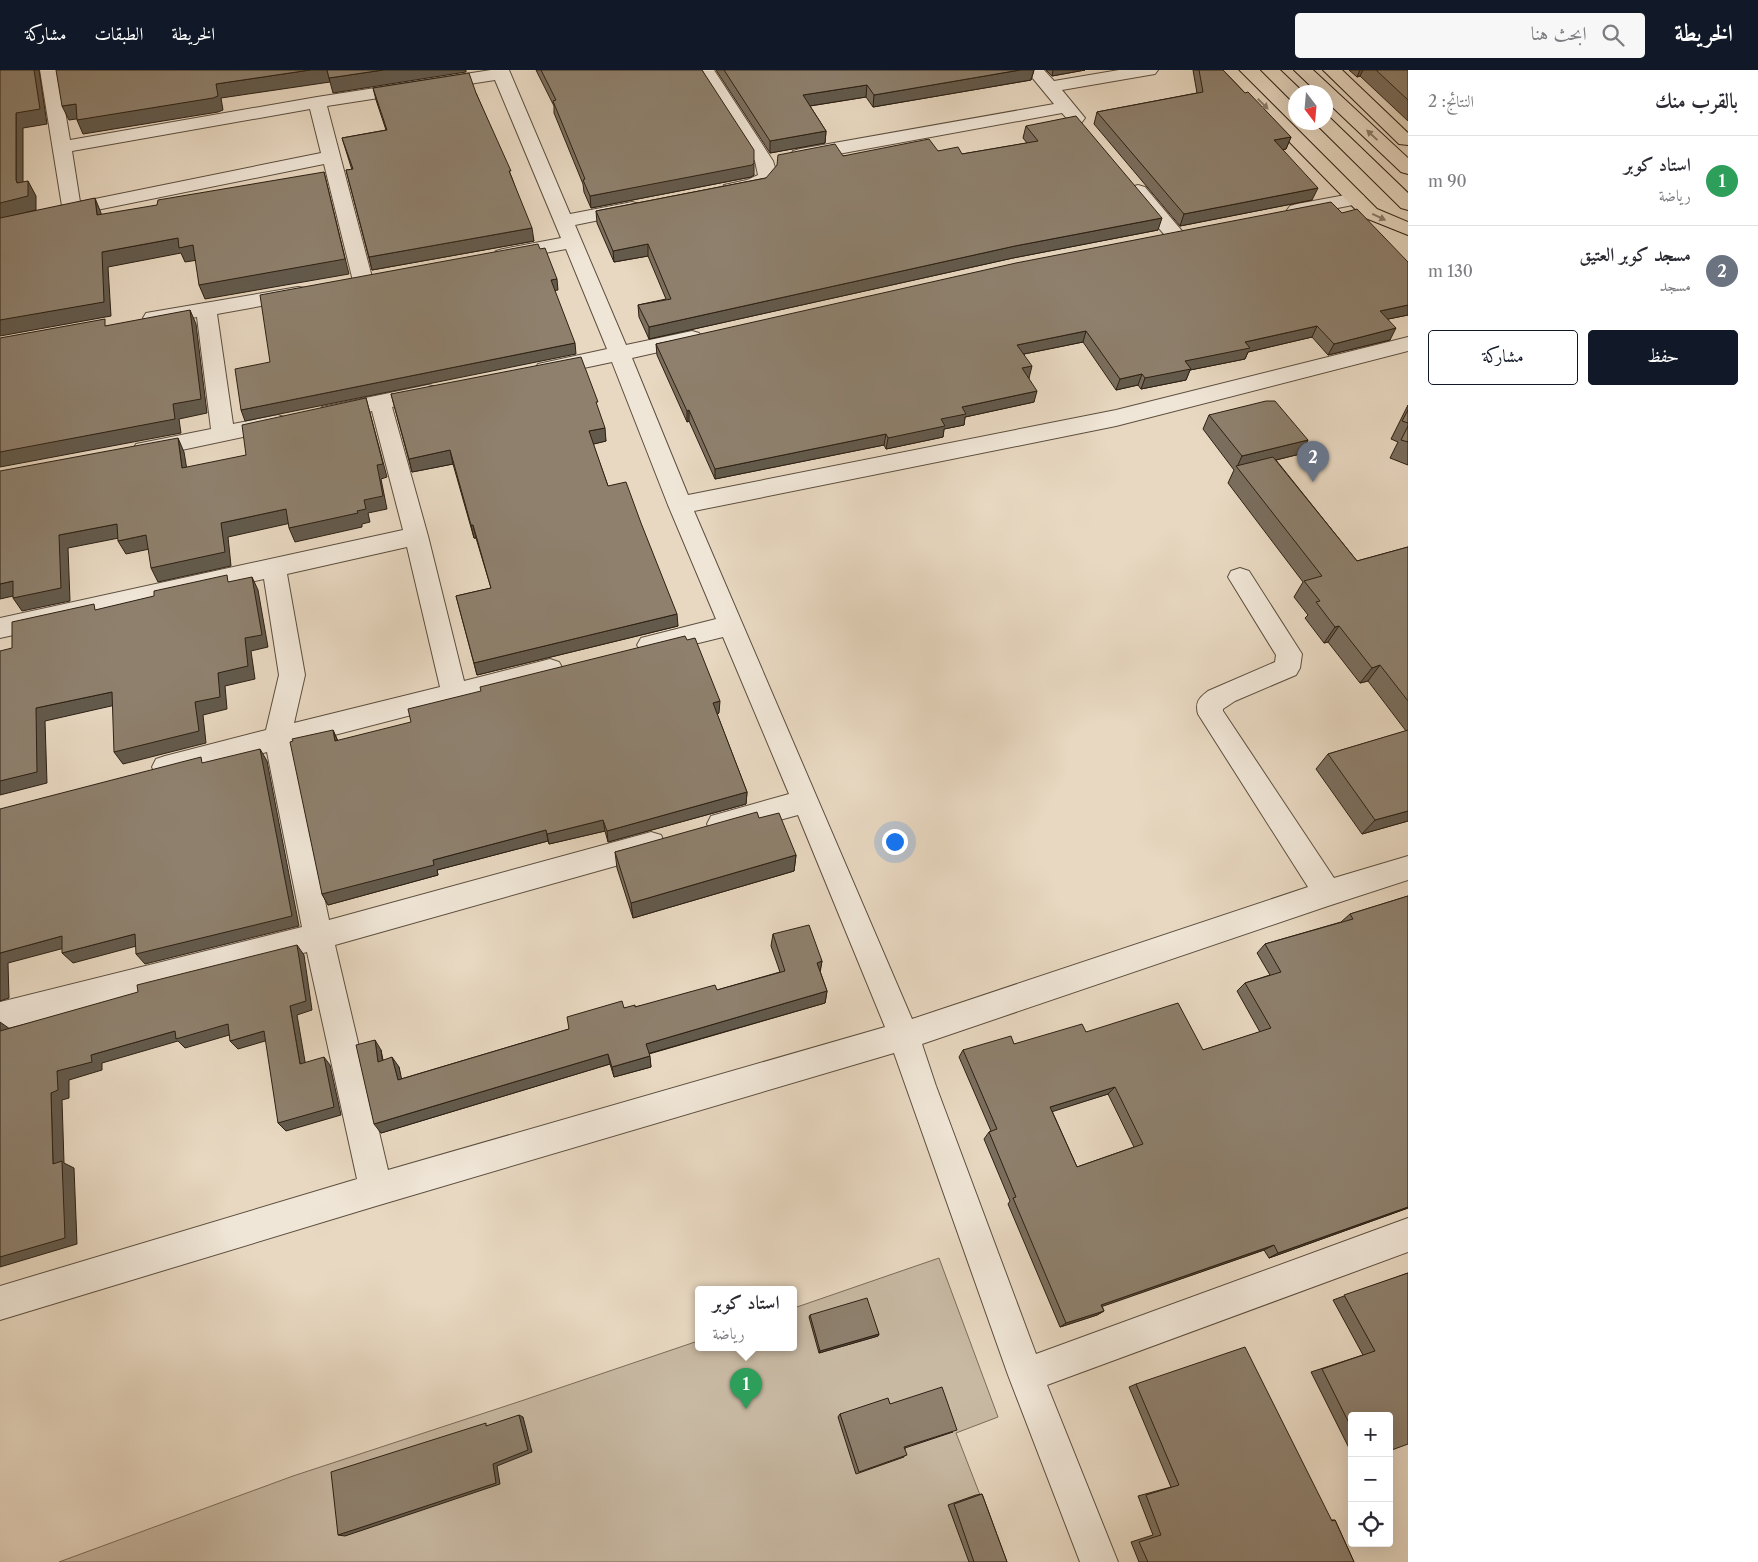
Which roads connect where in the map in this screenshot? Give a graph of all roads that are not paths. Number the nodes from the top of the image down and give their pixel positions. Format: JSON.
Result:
{"nodes":[{"id":1,"x":49,"y":70,"type":"edge"},
{"id":2,"x":705,"y":70,"type":"edge"},
{"id":3,"x":1035,"y":70,"type":"edge"},
{"id":4,"x":1149,"y":70,"type":"edge"},
{"id":5,"x":1228,"y":70,"type":"edge"},
{"id":6,"x":1270,"y":70,"type":"edge"},
{"id":7,"x":1304,"y":70,"type":"edge"},
{"id":8,"x":1332,"y":70,"type":"edge"},
{"id":9,"x":500,"y":72,"type":"edge"},
{"id":10,"x":1288,"y":87,"type":"edge"},
{"id":11,"x":1050,"y":88,"type":"junction"},
{"id":12,"x":317,"y":102,"type":"junction"},
{"id":13,"x":1066,"y":107,"type":"junction"},
{"id":14,"x":1085,"y":129,"type":"edge"},
{"id":15,"x":1332,"y":130,"type":"edge"},
{"id":16,"x":1408,"y":142,"type":"edge"},
{"id":17,"x":61,"y":147,"type":"junction"},
{"id":18,"x":332,"y":157,"type":"junction"},
{"id":19,"x":764,"y":162,"type":"junction"},
{"id":20,"x":1408,"y":168,"type":"edge"},
{"id":21,"x":1124,"y":174,"type":"edge"},
{"id":22,"x":709,"y":193,"type":"edge"},
{"id":23,"x":1401,"y":197,"type":"edge"},
{"id":24,"x":1356,"y":199,"type":"junction"},
{"id":25,"x":651,"y":204,"type":"edge"},
{"id":26,"x":72,"y":209,"type":"junction"},
{"id":27,"x":1280,"y":214,"type":"edge"},
{"id":28,"x":0,"y":227,"type":"edge"},
{"id":29,"x":1408,"y":229,"type":"edge"},
{"id":30,"x":568,"y":232,"type":"junction"},
{"id":31,"x":1175,"y":234,"type":"edge"},
{"id":32,"x":487,"y":258,"type":"edge"},
{"id":33,"x":363,"y":281,"type":"edge"},
{"id":34,"x":314,"y":290,"type":"edge"},
{"id":35,"x":206,"y":309,"type":"junction"},
{"id":36,"x":137,"y":321,"type":"edge"},
{"id":37,"x":716,"y":333,"type":"edge"},
{"id":38,"x":1408,"y":344,"type":"edge"},
{"id":39,"x":620,"y":355,"type":"junction"},
{"id":40,"x":524,"y":373,"type":"edge"},
{"id":41,"x":447,"y":388,"type":"edge"},
{"id":42,"x":380,"y":401,"type":"junction"},
{"id":43,"x":223,"y":435,"type":"junction"},
{"id":44,"x":126,"y":453,"type":"edge"},
{"id":45,"x":680,"y":505,"type":"junction"},
{"id":46,"x":416,"y":536,"type":"junction"},
{"id":47,"x":274,"y":568,"type":"junction"},
{"id":48,"x":1240,"y":577,"type":"dead end"},
{"id":49,"x":731,"y":625,"type":"junction"},
{"id":50,"x":0,"y":628,"type":"edge"},
{"id":51,"x":626,"y":651,"type":"edge"},
{"id":52,"x":569,"y":665,"type":"edge"},
{"id":53,"x":454,"y":693,"type":"junction"},
{"id":54,"x":277,"y":738,"type":"junction"},
{"id":55,"x":143,"y":772,"type":"edge"},
{"id":56,"x":806,"y":801,"type":"junction"},
{"id":57,"x":701,"y":830,"type":"edge"},
{"id":58,"x":672,"y":838,"type":"edge"},
{"id":59,"x":1408,"y":868,"type":"edge"},
{"id":60,"x":1328,"y":893,"type":"junction"},
{"id":61,"x":318,"y":936,"type":"junction"},
{"id":62,"x":0,"y":1016,"type":"edge"},
{"id":63,"x":904,"y":1036,"type":"junction"},
{"id":64,"x":376,"y":1190,"type":"junction"},
{"id":65,"x":1408,"y":1235,"type":"edge"},
{"id":66,"x":0,"y":1304,"type":"edge"},
{"id":67,"x":1026,"y":1375,"type":"junction"},
{"id":68,"x":1099,"y":1562,"type":"edge"}],
"edges":[{"from":1,"to":17,"type":"street"},
{"from":2,"to":19,"type":"street"},
{"from":3,"to":11,"type":"street"},
{"from":4,"to":11,"type":"street"},
{"from":5,"to":24,"type":"main road","one_way":true},
{"from":6,"to":10,"type":"main road"},
{"from":20,"to":7,"type":"main road","one_way":true},
{"from":8,"to":16,"type":"main road"},
{"from":9,"to":12,"type":"street"},
{"from":9,"to":30,"type":"street"},
{"from":11,"to":13,"type":"street"},
{"from":12,"to":17,"type":"street"},
{"from":12,"to":18,"type":"street"},
{"from":13,"to":14,"type":"street"},
{"from":13,"to":19,"type":"street"},
{"from":15,"to":23,"type":"main road"},
{"from":17,"to":26,"type":"street"},
{"from":18,"to":26,"type":"street"},
{"from":18,"to":33,"type":"street"},
{"from":19,"to":22,"type":"street"},
{"from":21,"to":31,"type":"street"},
{"from":24,"to":27,"type":"street"},
{"from":24,"to":29,"type":"main road","one_way":true},
{"from":25,"to":30,"type":"street"},
{"from":26,"to":28,"type":"street"},
{"from":30,"to":32,"type":"street"},
{"from":30,"to":39,"type":"street"},
{"from":34,"to":35,"type":"street"},
{"from":35,"to":36,"type":"street"},
{"from":35,"to":43,"type":"street"},
{"from":37,"to":39,"type":"street"},
{"from":38,"to":45,"type":"street"},
{"from":39,"to":40,"type":"street"},
{"from":39,"to":45,"type":"street"},
{"from":41,"to":42,"type":"street"},
{"from":42,"to":43,"type":"street"},
{"from":42,"to":46,"type":"street"},
{"from":43,"to":44,"type":"street"},
{"from":45,"to":49,"type":"street"},
{"from":46,"to":47,"type":"street"},
{"from":46,"to":53,"type":"street"},
{"from":47,"to":50,"type":"street"},
{"from":47,"to":54,"type":"street"},
{"from":48,"to":60,"type":"street"},
{"from":49,"to":51,"type":"street"},
{"from":49,"to":56,"type":"street"},
{"from":52,"to":53,"type":"street"},
{"from":53,"to":54,"type":"street"},
{"from":54,"to":55,"type":"street"},
{"from":54,"to":61,"type":"street"},
{"from":56,"to":57,"type":"street"},
{"from":56,"to":63,"type":"street"},
{"from":58,"to":61,"type":"street"},
{"from":59,"to":60,"type":"street"},
{"from":60,"to":63,"type":"street"},
{"from":61,"to":62,"type":"street"},
{"from":61,"to":64,"type":"street"},
{"from":63,"to":64,"type":"street"},
{"from":63,"to":67,"type":"street"},
{"from":64,"to":66,"type":"street"},
{"from":65,"to":67,"type":"street"},
{"from":67,"to":68,"type":"street"}]}
